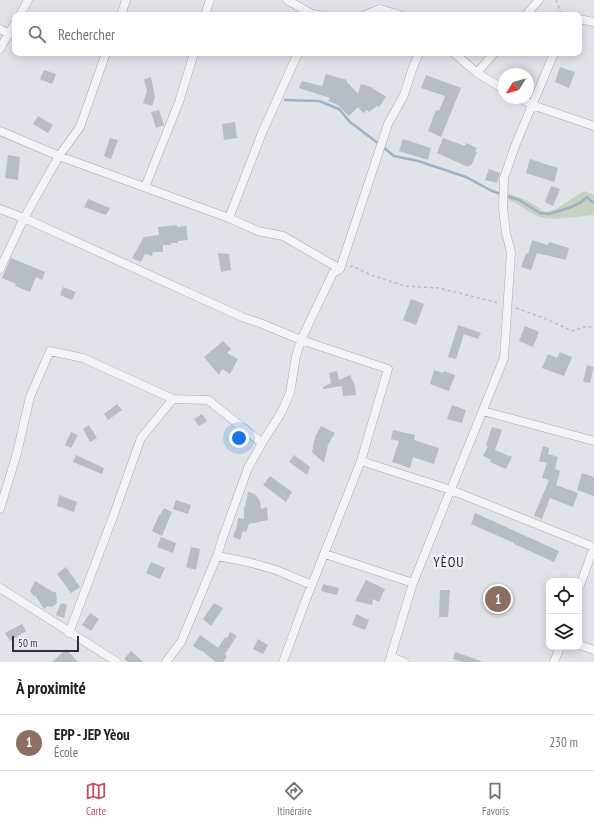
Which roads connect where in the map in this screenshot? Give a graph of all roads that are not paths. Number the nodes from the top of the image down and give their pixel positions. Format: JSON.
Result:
{"nodes":[{"id":1,"x":28,"y":0,"type":"edge"},
{"id":2,"x":126,"y":0,"type":"edge"},
{"id":3,"x":210,"y":0,"type":"edge"},
{"id":4,"x":287,"y":0,"type":"edge"},
{"id":5,"x":539,"y":0,"type":"edge"},
{"id":6,"x":22,"y":12,"type":"edge"},
{"id":7,"x":122,"y":12,"type":"edge"},
{"id":8,"x":206,"y":12,"type":"edge"},
{"id":9,"x":309,"y":12,"type":"edge"},
{"id":10,"x":372,"y":12,"type":"edge"},
{"id":11,"x":390,"y":12,"type":"edge"},
{"id":12,"x":529,"y":12,"type":"edge"},
{"id":13,"x":582,"y":20,"type":"edge"},
{"id":14,"x":594,"y":22,"type":"edge"},
{"id":15,"x":12,"y":28,"type":"edge"},
{"id":16,"x":0,"y":29,"type":"edge"},
{"id":17,"x":9,"y":34,"type":"junction"},
{"id":18,"x":0,"y":49,"type":"edge"},
{"id":19,"x":105,"y":56,"type":"edge"},
{"id":20,"x":193,"y":56,"type":"edge"},
{"id":21,"x":297,"y":56,"type":"edge"},
{"id":22,"x":418,"y":56,"type":"edge"},
{"id":23,"x":457,"y":56,"type":"edge"},
{"id":24,"x":491,"y":56,"type":"edge"},
{"id":25,"x":553,"y":56,"type":"edge"},
{"id":26,"x":476,"y":73,"type":"junction"},
{"id":27,"x":498,"y":86,"type":"edge"},
{"id":28,"x":532,"y":105,"type":"junction"},
{"id":29,"x":594,"y":126,"type":"edge"},
{"id":30,"x":0,"y":131,"type":"edge"},
{"id":31,"x":59,"y":156,"type":"junction"},
{"id":32,"x":145,"y":187,"type":"junction"},
{"id":33,"x":0,"y":209,"type":"edge"},
{"id":34,"x":24,"y":218,"type":"junction"},
{"id":35,"x":229,"y":218,"type":"junction"},
{"id":36,"x":0,"y":269,"type":"edge"},
{"id":37,"x":340,"y":269,"type":"junction"},
{"id":38,"x":301,"y":340,"type":"junction"},
{"id":39,"x":173,"y":399,"type":"junction"},
{"id":40,"x":483,"y":411,"type":"junction"},
{"id":41,"x":594,"y":441,"type":"edge"},
{"id":42,"x":262,"y":443,"type":"junction"},
{"id":43,"x":361,"y":461,"type":"junction"},
{"id":44,"x":451,"y":490,"type":"junction"},
{"id":45,"x":0,"y":509,"type":"edge"},
{"id":46,"x":594,"y":547,"type":"edge"},
{"id":47,"x":325,"y":554,"type":"junction"},
{"id":48,"x":217,"y":556,"type":"junction"},
{"id":49,"x":582,"y":580,"type":"edge"},
{"id":50,"x":413,"y":583,"type":"junction"},
{"id":51,"x":312,"y":585,"type":"junction"},
{"id":52,"x":0,"y":588,"type":"edge"},
{"id":53,"x":68,"y":633,"type":"junction"},
{"id":54,"x":582,"y":646,"type":"edge"},
{"id":55,"x":559,"y":650,"type":"edge"},
{"id":56,"x":594,"y":650,"type":"edge"},
{"id":57,"x":390,"y":659,"type":"edge"},
{"id":58,"x":116,"y":662,"type":"edge"},
{"id":59,"x":166,"y":662,"type":"edge"},
{"id":60,"x":283,"y":662,"type":"edge"},
{"id":61,"x":404,"y":662,"type":"edge"},
{"id":62,"x":554,"y":662,"type":"edge"}],
"edges":[{"from":1,"to":6,"type":"street"},
{"from":2,"to":7,"type":"street"},
{"from":3,"to":8,"type":"street"},
{"from":4,"to":9,"type":"street"},
{"from":5,"to":12,"type":"street"},
{"from":10,"to":11,"type":"street"},
{"from":13,"to":14,"type":"street"},
{"from":15,"to":17,"type":"street"},
{"from":16,"to":17,"type":"street"},
{"from":17,"to":18,"type":"street"},
{"from":19,"to":31,"type":"street"},
{"from":20,"to":32,"type":"street"},
{"from":21,"to":35,"type":"street"},
{"from":22,"to":37,"type":"street"},
{"from":23,"to":26,"type":"street"},
{"from":24,"to":26,"type":"street"},
{"from":25,"to":28,"type":"street"},
{"from":26,"to":27,"type":"street"},
{"from":28,"to":29,"type":"street"},
{"from":28,"to":40,"type":"street"},
{"from":30,"to":31,"type":"street"},
{"from":31,"to":32,"type":"street"},
{"from":31,"to":34,"type":"street"},
{"from":32,"to":35,"type":"street"},
{"from":33,"to":34,"type":"street"},
{"from":34,"to":36,"type":"street"},
{"from":34,"to":38,"type":"street"},
{"from":35,"to":37,"type":"street"},
{"from":37,"to":38,"type":"street"},
{"from":38,"to":42,"type":"street"},
{"from":38,"to":43,"type":"street"},
{"from":39,"to":42,"type":"street"},
{"from":39,"to":45,"type":"street"},
{"from":39,"to":53,"type":"street"},
{"from":40,"to":41,"type":"street"},
{"from":40,"to":44,"type":"street"},
{"from":42,"to":48,"type":"street"},
{"from":43,"to":44,"type":"street"},
{"from":43,"to":47,"type":"street"},
{"from":44,"to":46,"type":"street"},
{"from":44,"to":50,"type":"street"},
{"from":46,"to":49,"type":"street"},
{"from":47,"to":50,"type":"street"},
{"from":47,"to":51,"type":"street"},
{"from":48,"to":51,"type":"street"},
{"from":48,"to":59,"type":"street"},
{"from":50,"to":57,"type":"street"},
{"from":51,"to":60,"type":"street"},
{"from":52,"to":53,"type":"street"},
{"from":53,"to":58,"type":"street"},
{"from":54,"to":56,"type":"street"},
{"from":55,"to":62,"type":"street"},
{"from":57,"to":61,"type":"street"}]}
